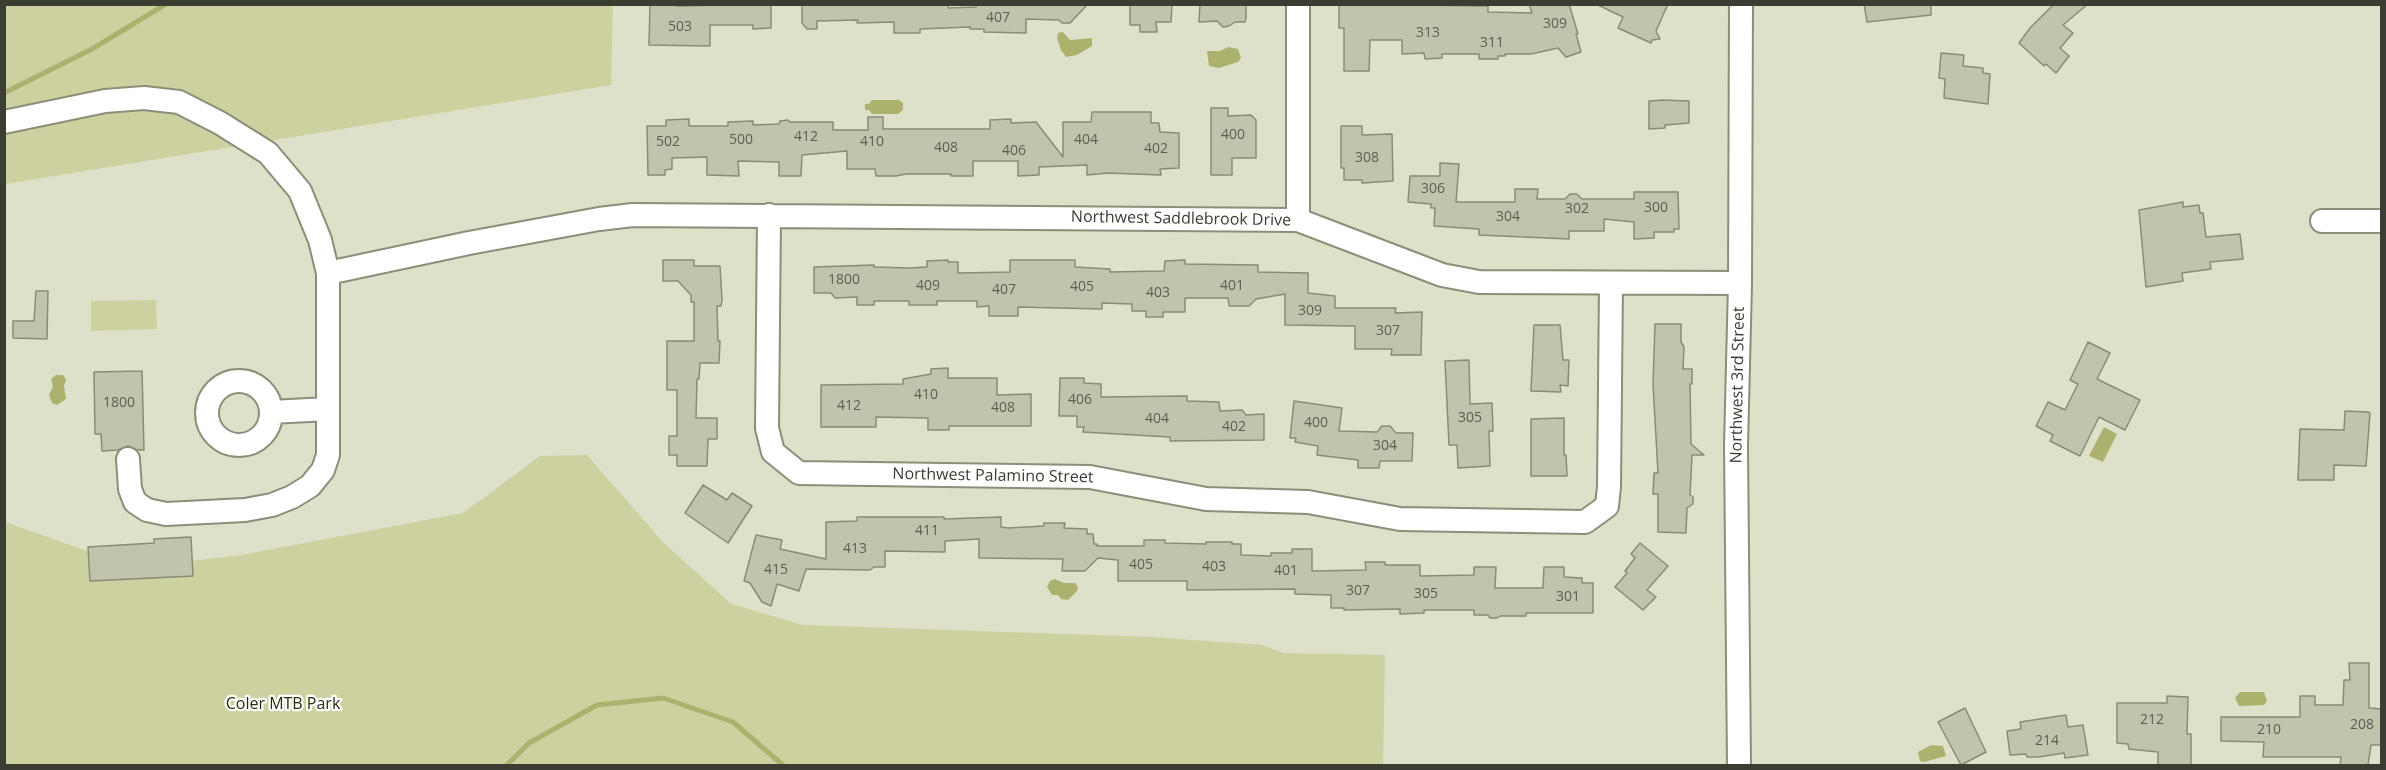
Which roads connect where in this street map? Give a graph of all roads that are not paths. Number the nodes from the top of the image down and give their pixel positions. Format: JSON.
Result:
{"nodes":[{"id":1,"x":1298,"y":4,"type":"edge"},
{"id":2,"x":1741,"y":4,"type":"edge"},
{"id":3,"x":4,"y":122,"type":"edge"},
{"id":4,"x":768,"y":215,"type":"junction"},
{"id":5,"x":1298,"y":220,"type":"junction"},
{"id":6,"x":2322,"y":221,"type":"dead end"},
{"id":7,"x":2382,"y":221,"type":"edge"},
{"id":8,"x":328,"y":273,"type":"junction"},
{"id":9,"x":1740,"y":283,"type":"junction"},
{"id":10,"x":1611,"y":284,"type":"junction"},
{"id":11,"x":328,"y":409,"type":"junction"},
{"id":12,"x":271,"y":412,"type":"dead end"},
{"id":13,"x":128,"y":459,"type":"dead end"},
{"id":14,"x":1739,"y":765,"type":"edge"}],
"edges":[{"from":1,"to":5,"type":"street"},
{"from":2,"to":9,"type":"street","name":"Northwest 3rd Street"},
{"from":3,"to":8,"type":"street"},
{"from":4,"to":5,"type":"street","name":"Northwest Saddlebrook Drive"},
{"from":4,"to":8,"type":"street","name":"Northwest Saddlebrook Drive"},
{"from":4,"to":10,"type":"street","name":"Northwest Palamino Street"},
{"from":5,"to":10,"type":"street","name":"Northwest Saddlebrook Drive"},
{"from":6,"to":7,"type":"street"},
{"from":8,"to":11,"type":"street"},
{"from":9,"to":10,"type":"street","name":"Northwest Saddlebrook Drive"},
{"from":9,"to":14,"type":"street","name":"Northwest 3rd Street"},
{"from":11,"to":12,"type":"street"},
{"from":11,"to":13,"type":"street"}]}
